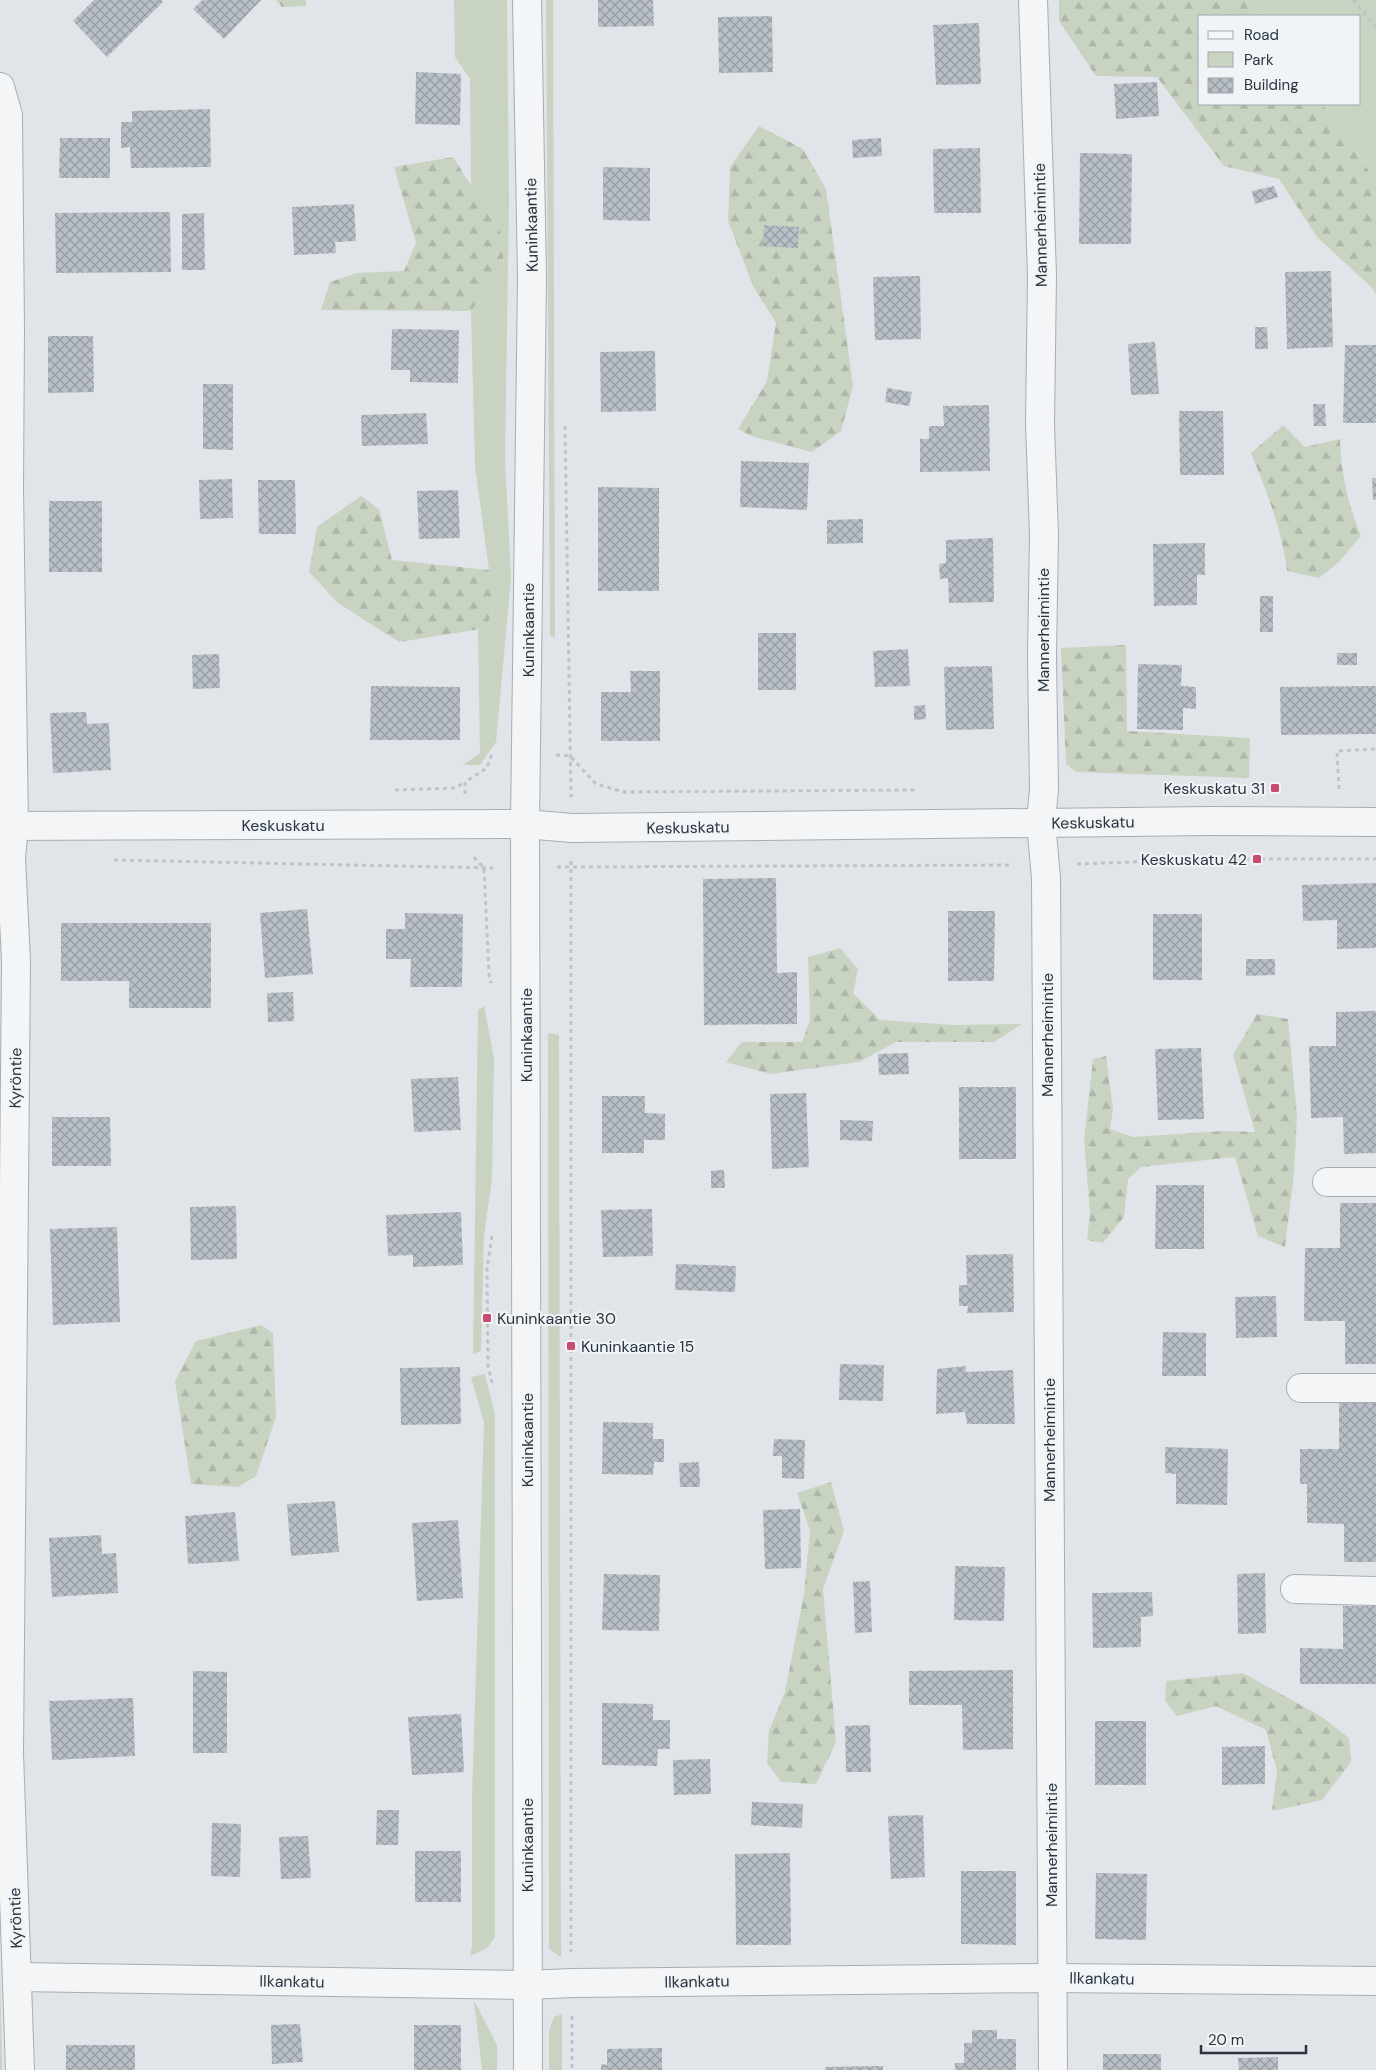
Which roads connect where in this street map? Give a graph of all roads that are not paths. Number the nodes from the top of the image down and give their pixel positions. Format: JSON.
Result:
{"nodes":[{"id":1,"x":527,"y":0,"type":"edge"},
{"id":2,"x":1033,"y":0,"type":"edge"},
{"id":3,"x":0,"y":87,"type":"edge"},
{"id":4,"x":1041,"y":822,"type":"junction"},
{"id":5,"x":1376,"y":822,"type":"edge"},
{"id":6,"x":525,"y":824,"type":"junction"},
{"id":7,"x":7,"y":826,"type":"edge"},
{"id":8,"x":1326,"y":1182,"type":"dead end"},
{"id":9,"x":1376,"y":1182,"type":"edge"},
{"id":10,"x":1301,"y":1388,"type":"dead end"},
{"id":11,"x":1376,"y":1388,"type":"edge"},
{"id":12,"x":1295,"y":1589,"type":"dead end"},
{"id":13,"x":1376,"y":1591,"type":"edge"},
{"id":14,"x":5,"y":1754,"type":"edge"},
{"id":15,"x":17,"y":1977,"type":"junction"},
{"id":16,"x":1052,"y":1978,"type":"junction"},
{"id":17,"x":1376,"y":1981,"type":"edge"},
{"id":18,"x":527,"y":1985,"type":"junction"},
{"id":19,"x":20,"y":2070,"type":"edge"},
{"id":20,"x":528,"y":2070,"type":"edge"},
{"id":21,"x":1053,"y":2070,"type":"edge"}],
"edges":[{"from":1,"to":6,"type":"street","name":"Kuninkaantie"},
{"from":2,"to":4,"type":"street","name":"Mannerheimintie"},
{"from":3,"to":7,"type":"street","name":"Kyröntie"},
{"from":4,"to":5,"type":"street","name":"Keskuskatu"},
{"from":4,"to":6,"type":"street","name":"Keskuskatu"},
{"from":4,"to":16,"type":"street","name":"Mannerheimintie"},
{"from":6,"to":7,"type":"street","name":"Keskuskatu"},
{"from":6,"to":18,"type":"street","name":"Kuninkaantie"},
{"from":7,"to":14,"type":"street","name":"Kyröntie"},
{"from":8,"to":9,"type":"street"},
{"from":10,"to":11,"type":"street"},
{"from":12,"to":13,"type":"street"},
{"from":14,"to":15,"type":"street","name":"Kyröntie"},
{"from":15,"to":18,"type":"street","name":"Ilkankatu"},
{"from":15,"to":19,"type":"street","name":"Kyröntie"},
{"from":16,"to":17,"type":"street","name":"Ilkankatu"},
{"from":16,"to":18,"type":"street","name":"Ilkankatu"},
{"from":16,"to":21,"type":"street","name":"Mannerheimintie"},
{"from":18,"to":20,"type":"street","name":"Kuninkaantie"}]}
